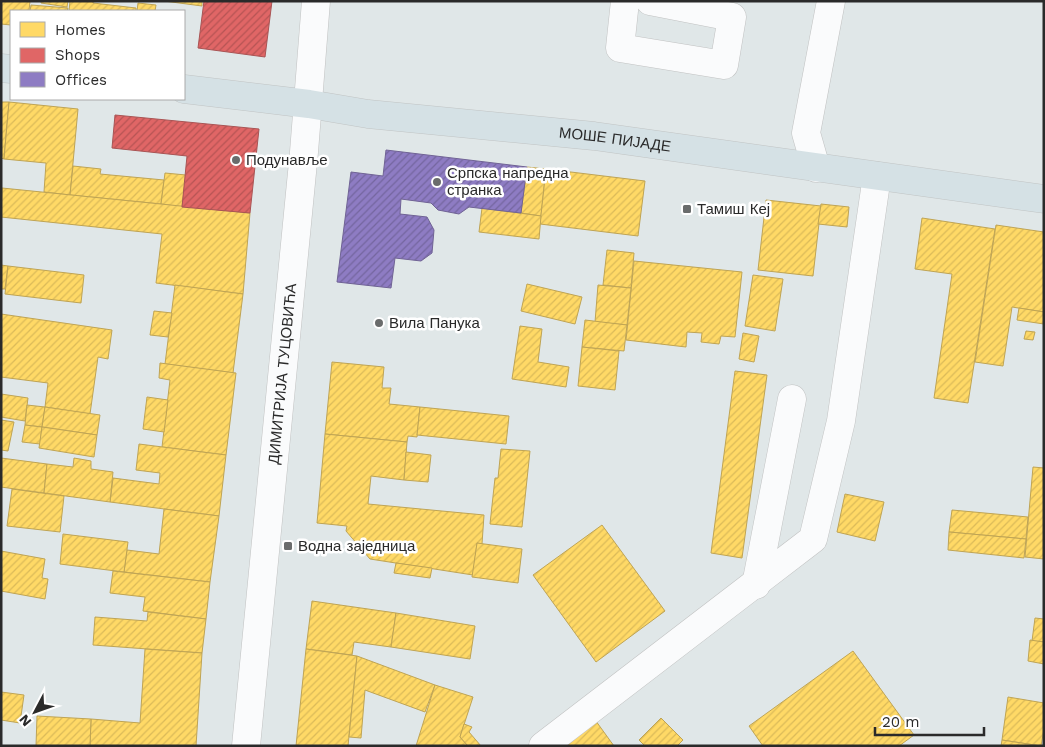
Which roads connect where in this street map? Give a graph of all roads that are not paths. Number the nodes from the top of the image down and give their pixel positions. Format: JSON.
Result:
{"nodes":[{"id":1,"x":316,"y":1,"type":"edge"},
{"id":2,"x":625,"y":1,"type":"edge"},
{"id":3,"x":650,"y":1,"type":"edge"},
{"id":4,"x":831,"y":1,"type":"edge"},
{"id":5,"x":185,"y":89,"type":"edge"},
{"id":6,"x":309,"y":104,"type":"junction"},
{"id":7,"x":816,"y":168,"type":"junction"},
{"id":8,"x":877,"y":176,"type":"junction"},
{"id":9,"x":1044,"y":199,"type":"edge"},
{"id":10,"x":792,"y":398,"type":"dead end"},
{"id":11,"x":756,"y":585,"type":"junction"},
{"id":12,"x":246,"y":746,"type":"edge"},
{"id":13,"x":543,"y":746,"type":"edge"}],
"edges":[{"from":1,"to":6,"type":"street","name":"ДИМИТРИЈА ТУЦОВИЋА"},
{"from":2,"to":3,"type":"street"},
{"from":4,"to":7,"type":"street"},
{"from":5,"to":6,"type":"main road","name":"МОШЕ ПИЈАДЕ"},
{"from":6,"to":7,"type":"main road","name":"МОШЕ ПИЈАДЕ"},
{"from":6,"to":12,"type":"street","name":"ДИМИТРИЈА ТУЦОВИЋА"},
{"from":7,"to":8,"type":"main road","name":"МОШЕ ПИЈАДЕ"},
{"from":8,"to":9,"type":"main road","name":"МОШЕ ПИЈАДЕ"},
{"from":8,"to":11,"type":"street"},
{"from":10,"to":11,"type":"street"},
{"from":11,"to":13,"type":"street"}]}
